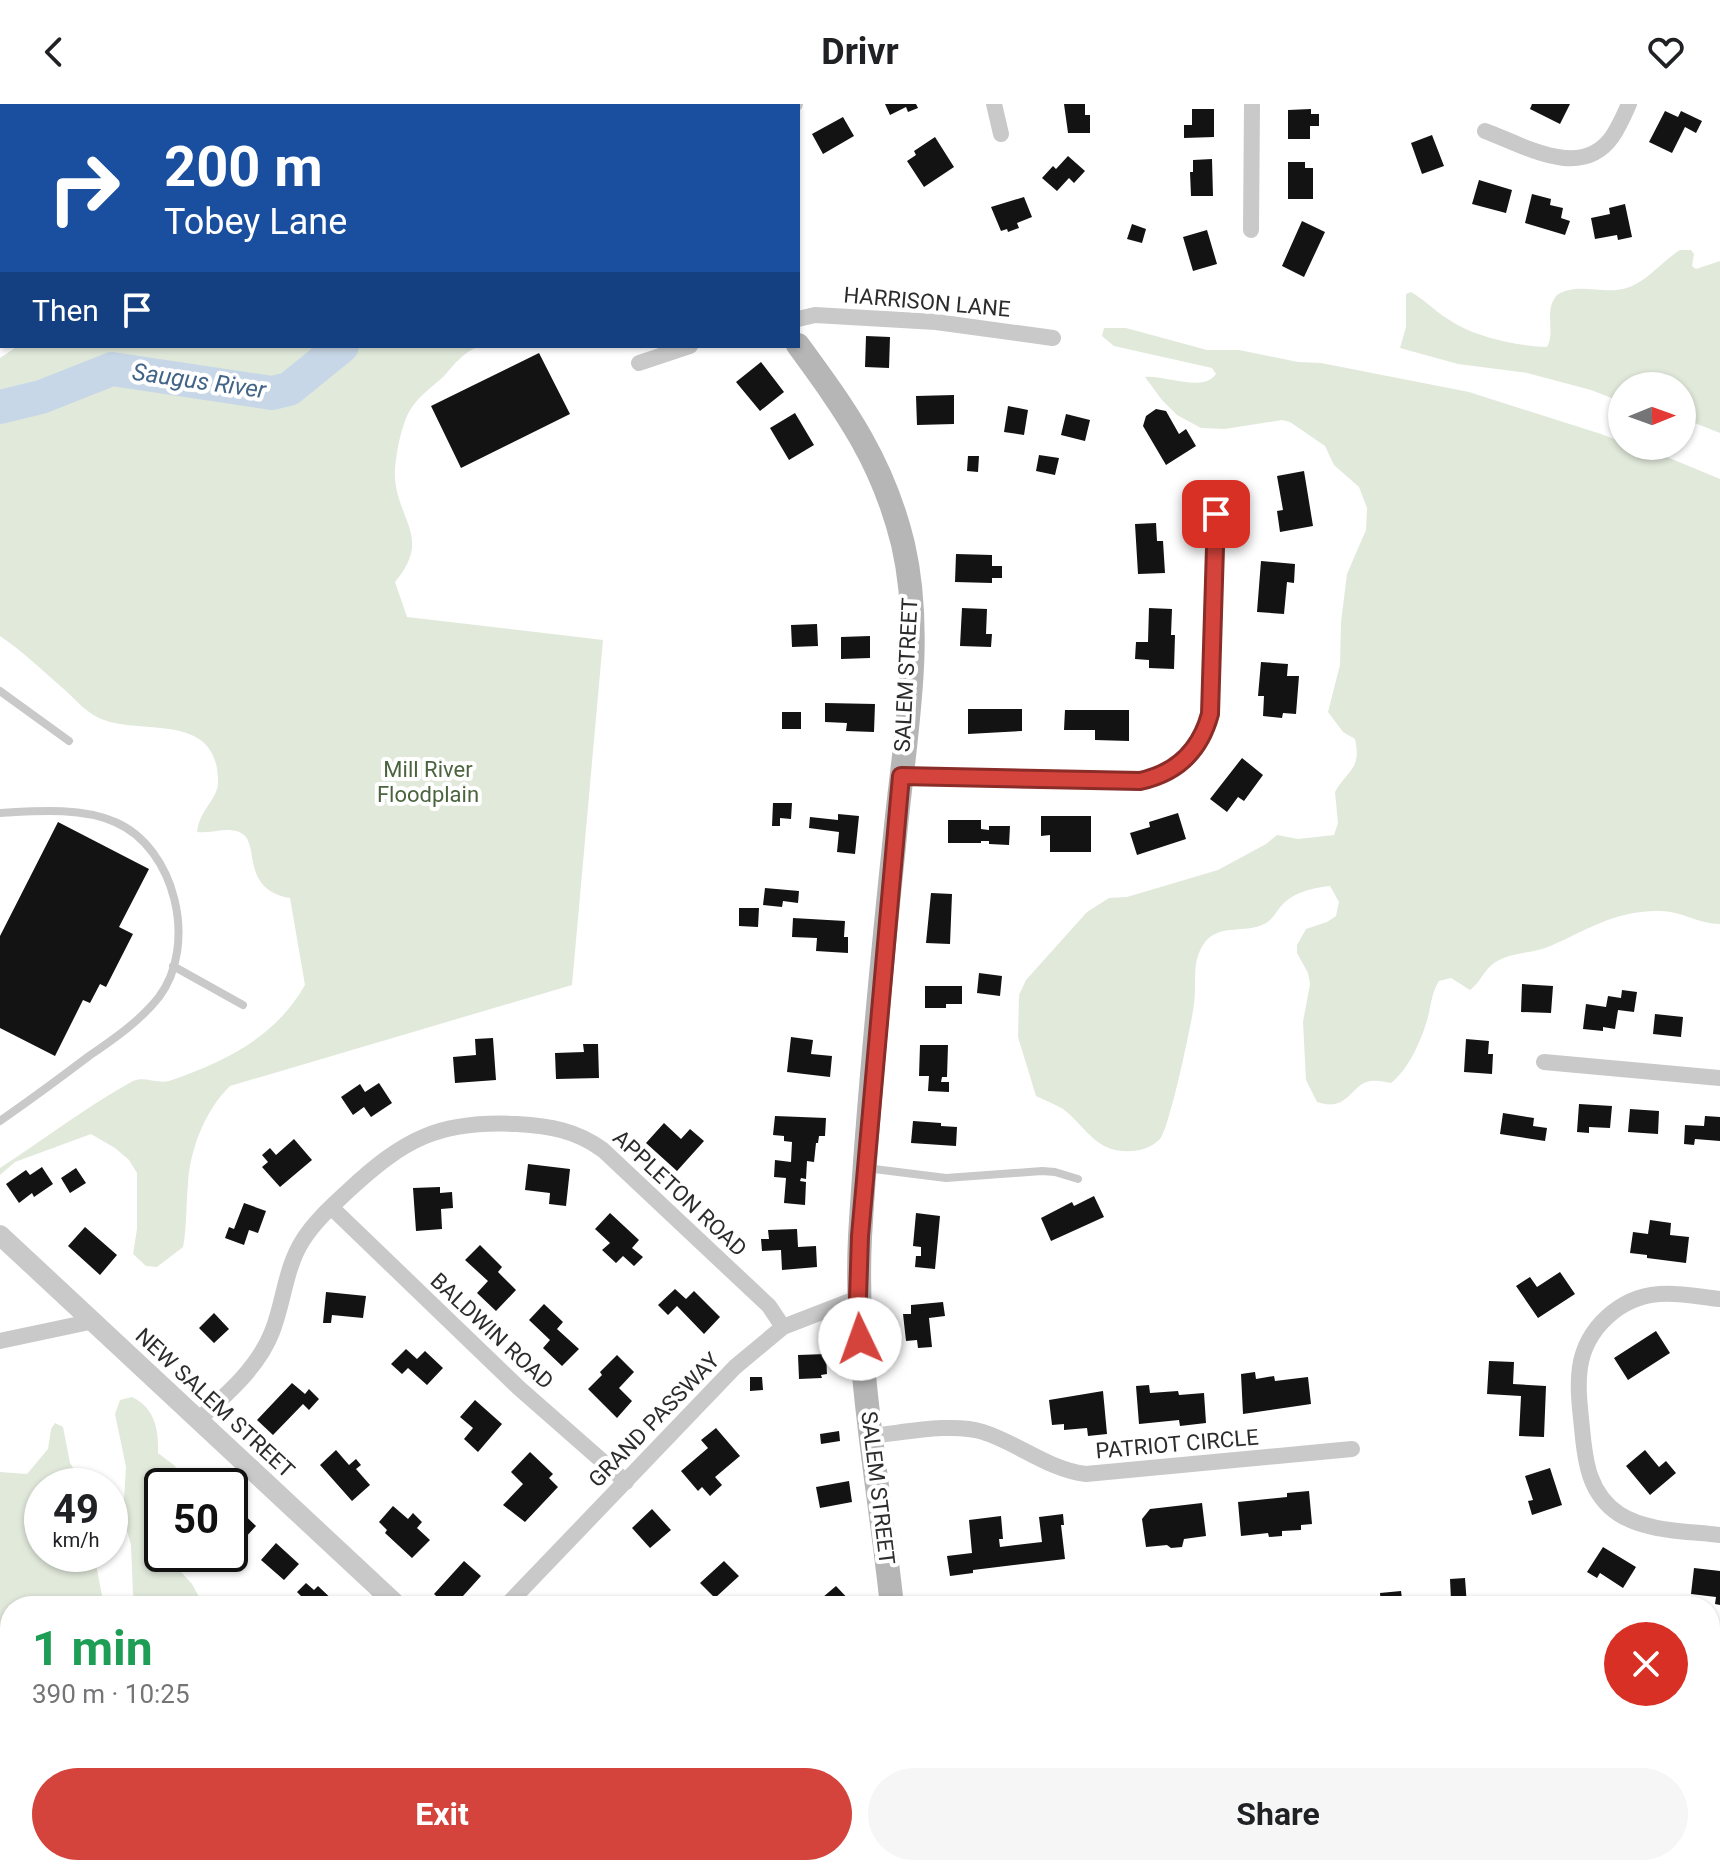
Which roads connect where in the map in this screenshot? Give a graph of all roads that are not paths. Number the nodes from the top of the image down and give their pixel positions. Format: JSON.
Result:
{"nodes":[{"id":1,"x":994,"y":104,"type":"edge"},
{"id":2,"x":1252,"y":104,"type":"edge"},
{"id":3,"x":1629,"y":104,"type":"edge"},
{"id":4,"x":1485,"y":131,"type":"dead end"},
{"id":5,"x":1001,"y":134,"type":"dead end"},
{"id":6,"x":1251,"y":230,"type":"dead end"},
{"id":7,"x":800,"y":319,"type":"edge"},
{"id":8,"x":1053,"y":338,"type":"dead end"},
{"id":9,"x":684,"y":348,"type":"edge"},
{"id":10,"x":800,"y":348,"type":"edge"},
{"id":11,"x":639,"y":363,"type":"dead end"},
{"id":12,"x":1216,"y":514,"type":"dead end"},
{"id":13,"x":0,"y":691,"type":"edge"},
{"id":14,"x":69,"y":741,"type":"dead end"},
{"id":15,"x":901,"y":776,"type":"junction"},
{"id":16,"x":0,"y":813,"type":"edge"},
{"id":17,"x":173,"y":966,"type":"junction"},
{"id":18,"x":243,"y":1005,"type":"dead end"},
{"id":19,"x":1544,"y":1062,"type":"dead end"},
{"id":20,"x":1720,"y":1078,"type":"edge"},
{"id":21,"x":0,"y":1121,"type":"edge"},
{"id":22,"x":865,"y":1168,"type":"junction"},
{"id":23,"x":1078,"y":1179,"type":"dead end"},
{"id":24,"x":331,"y":1207,"type":"junction"},
{"id":25,"x":0,"y":1235,"type":"edge"},
{"id":26,"x":858,"y":1298,"type":"junction"},
{"id":27,"x":1720,"y":1299,"type":"edge"},
{"id":28,"x":94,"y":1321,"type":"junction"},
{"id":29,"x":783,"y":1327,"type":"junction"},
{"id":30,"x":0,"y":1341,"type":"edge"},
{"id":31,"x":198,"y":1420,"type":"junction"},
{"id":32,"x":870,"y":1436,"type":"junction"},
{"id":33,"x":1352,"y":1449,"type":"dead end"},
{"id":34,"x":626,"y":1482,"type":"junction"},
{"id":35,"x":1720,"y":1535,"type":"edge"},
{"id":36,"x":387,"y":1596,"type":"edge"},
{"id":37,"x":516,"y":1596,"type":"edge"},
{"id":38,"x":891,"y":1596,"type":"edge"}],
"edges":[{"from":1,"to":5,"type":"street"},
{"from":2,"to":6,"type":"street"},
{"from":3,"to":4,"type":"street"},
{"from":7,"to":8,"type":"street","name":"HARRISON LANE"},
{"from":9,"to":11,"type":"street"},
{"from":10,"to":15,"type":"main road","name":"SALEM STREET"},
{"from":12,"to":15,"type":"street"},
{"from":13,"to":14,"type":"lane"},
{"from":15,"to":22,"type":"main road","name":"SALEM STREET"},
{"from":16,"to":17,"type":"lane"},
{"from":17,"to":18,"type":"lane"},
{"from":17,"to":21,"type":"lane"},
{"from":19,"to":20,"type":"street"},
{"from":22,"to":23,"type":"lane"},
{"from":22,"to":26,"type":"main road","name":"SALEM STREET"},
{"from":24,"to":29,"type":"street","name":"APPLETON ROAD"},
{"from":24,"to":31,"type":"street","name":"APPLETON ROAD"},
{"from":24,"to":34,"type":"street","name":"BALDWIN ROAD"},
{"from":25,"to":28,"type":"street","name":"NEW SALEM STREET"},
{"from":26,"to":29,"type":"street","name":"GRAND PASSWAY"},
{"from":26,"to":32,"type":"main road","name":"SALEM STREET"},
{"from":27,"to":35,"type":"street"},
{"from":28,"to":30,"type":"street"},
{"from":28,"to":31,"type":"street","name":"NEW SALEM STREET"},
{"from":29,"to":34,"type":"street","name":"GRAND PASSWAY"},
{"from":31,"to":36,"type":"street","name":"NEW SALEM STREET"},
{"from":32,"to":33,"type":"street","name":"PATRIOT CIRCLE"},
{"from":32,"to":38,"type":"main road","name":"SALEM STREET"},
{"from":34,"to":37,"type":"street","name":"GRAND PASSWAY"}]}
